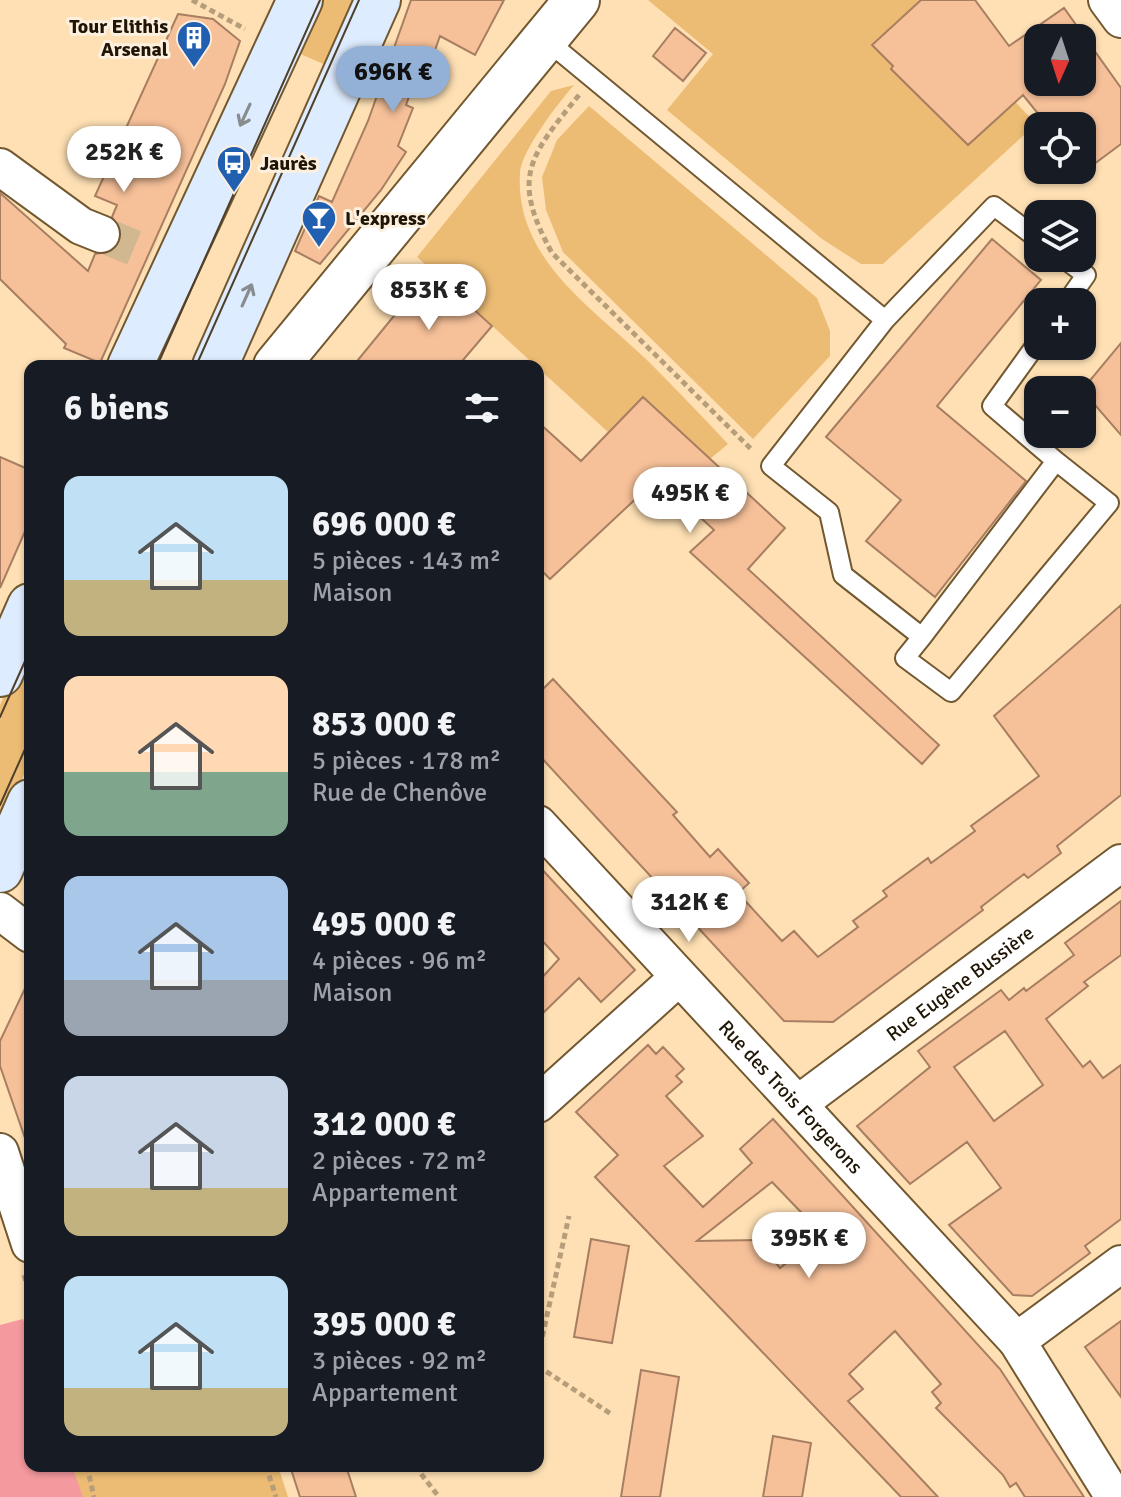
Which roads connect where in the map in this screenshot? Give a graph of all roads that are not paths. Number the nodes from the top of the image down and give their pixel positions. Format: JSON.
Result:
{"nodes":[{"id":1,"x":300,"y":0,"type":"edge"},
{"id":2,"x":378,"y":0,"type":"edge"},
{"id":3,"x":577,"y":0,"type":"edge"},
{"id":4,"x":1107,"y":0,"type":"edge"},
{"id":5,"x":1121,"y":19,"type":"edge"},
{"id":6,"x":545,"y":39,"type":"junction"},
{"id":7,"x":0,"y":167,"type":"edge"},
{"id":8,"x":1024,"y":228,"type":"edge"},
{"id":9,"x":101,"y":234,"type":"tunnel mouth"},
{"id":10,"x":1082,"y":272,"type":"edge"},
{"id":11,"x":1077,"y":288,"type":"edge"},
{"id":12,"x":885,"y":320,"type":"junction"},
{"id":13,"x":132,"y":360,"type":"edge"},
{"id":14,"x":218,"y":360,"type":"edge"},
{"id":15,"x":281,"y":360,"type":"edge"},
{"id":16,"x":1025,"y":360,"type":"edge"},
{"id":17,"x":1056,"y":461,"type":"junction"},
{"id":18,"x":24,"y":620,"type":"edge"},
{"id":19,"x":922,"y":637,"type":"junction"},
{"id":20,"x":0,"y":674,"type":"edge"},
{"id":21,"x":24,"y":816,"type":"edge"},
{"id":22,"x":544,"y":831,"type":"edge"},
{"id":23,"x":1121,"y":863,"type":"edge"},
{"id":24,"x":0,"y":870,"type":"edge"},
{"id":25,"x":0,"y":911,"type":"edge"},
{"id":26,"x":24,"y":929,"type":"edge"},
{"id":27,"x":679,"y":977,"type":"junction"},
{"id":28,"x":544,"y":1099,"type":"edge"},
{"id":29,"x":798,"y":1104,"type":"junction"},
{"id":30,"x":0,"y":1152,"type":"edge"},
{"id":31,"x":24,"y":1226,"type":"edge"},
{"id":32,"x":1121,"y":1264,"type":"edge"},
{"id":33,"x":1017,"y":1341,"type":"junction"},
{"id":34,"x":1114,"y":1497,"type":"edge"}],
"edges":[{"from":1,"to":13,"type":"main road","one_way":true},
{"from":14,"to":2,"type":"main road","one_way":true},
{"from":3,"to":6,"type":"street"},
{"from":4,"to":5,"type":"street"},
{"from":6,"to":12,"type":"lane"},
{"from":6,"to":15,"type":"street"},
{"from":7,"to":9,"type":"street"},
{"from":8,"to":12,"type":"lane"},
{"from":10,"to":11,"type":"lane"},
{"from":12,"to":19,"type":"lane"},
{"from":16,"to":17,"type":"lane"},
{"from":17,"to":19,"type":"lane"},
{"from":17,"to":19,"type":"lane"},
{"from":18,"to":20,"type":"main road"},
{"from":21,"to":24,"type":"main road"},
{"from":22,"to":27,"type":"street","name":"Rue des Trois Forgerons"},
{"from":23,"to":29,"type":"street","name":"Rue Eugène Bussière"},
{"from":25,"to":26,"type":"street"},
{"from":27,"to":28,"type":"street"},
{"from":27,"to":29,"type":"street","name":"Rue des Trois Forgerons"},
{"from":29,"to":33,"type":"street","name":"Rue des Trois Forgerons"},
{"from":30,"to":31,"type":"street"},
{"from":32,"to":33,"type":"street"},
{"from":33,"to":34,"type":"street","name":"Rue des Trois Forgerons"}]}
